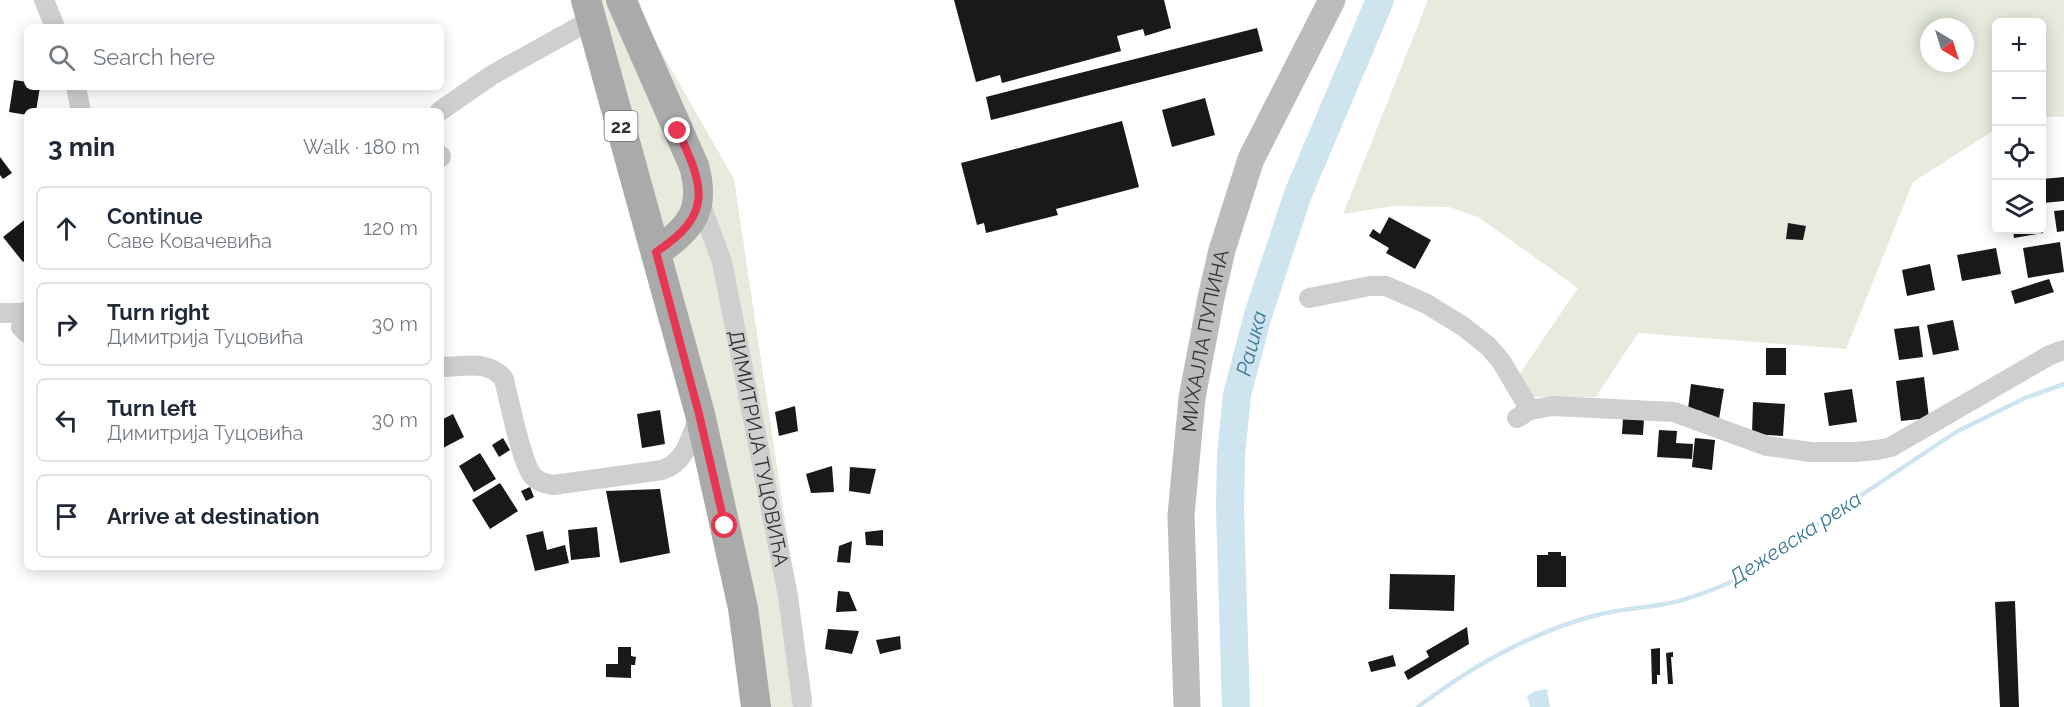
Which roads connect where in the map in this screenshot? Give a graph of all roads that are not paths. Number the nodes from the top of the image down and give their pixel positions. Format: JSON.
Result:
{"nodes":[{"id":1,"x":44,"y":0,"type":"edge"},
{"id":2,"x":621,"y":0,"type":"edge"},
{"id":3,"x":1332,"y":0,"type":"edge"},
{"id":4,"x":589,"y":10,"type":"edge"},
{"id":5,"x":54,"y":24,"type":"edge"},
{"id":6,"x":77,"y":90,"type":"edge"},
{"id":7,"x":80,"y":108,"type":"edge"},
{"id":8,"x":444,"y":108,"type":"edge"},
{"id":9,"x":699,"y":200,"type":"junction"},
{"id":10,"x":656,"y":252,"type":"junction"},
{"id":11,"x":1309,"y":298,"type":"dead end"},
{"id":12,"x":0,"y":313,"type":"edge"},
{"id":13,"x":24,"y":318,"type":"edge"},
{"id":14,"x":2064,"y":350,"type":"edge"},
{"id":15,"x":444,"y":367,"type":"edge"},
{"id":16,"x":699,"y":414,"type":"junction"},
{"id":17,"x":746,"y":631,"type":"junction"},
{"id":18,"x":802,"y":701,"type":"dead end"},
{"id":19,"x":756,"y":707,"type":"edge"},
{"id":20,"x":772,"y":707,"type":"edge"},
{"id":21,"x":1187,"y":707,"type":"edge"}],
"edges":[{"from":1,"to":5,"type":"street"},
{"from":2,"to":9,"type":"main road","name":"ДИМИТРИЈА ТУЦОВИЋА"},
{"from":3,"to":21,"type":"street","name":"МИХАЈЛА ПУПИНА"},
{"from":4,"to":8,"type":"street"},
{"from":4,"to":10,"type":"main road","number":"22"},
{"from":6,"to":7,"type":"street"},
{"from":9,"to":10,"type":"main road"},
{"from":9,"to":18,"type":"street","name":"ДИМИТРИЈА ТУЦОВИЋА"},
{"from":10,"to":16,"type":"main road","number":"22"},
{"from":11,"to":14,"type":"street"},
{"from":12,"to":13,"type":"street"},
{"from":15,"to":16,"type":"street"},
{"from":16,"to":17,"type":"main road","number":"22"},
{"from":17,"to":19,"type":"main road","number":"22"},
{"from":17,"to":20,"type":"main road"}]}
